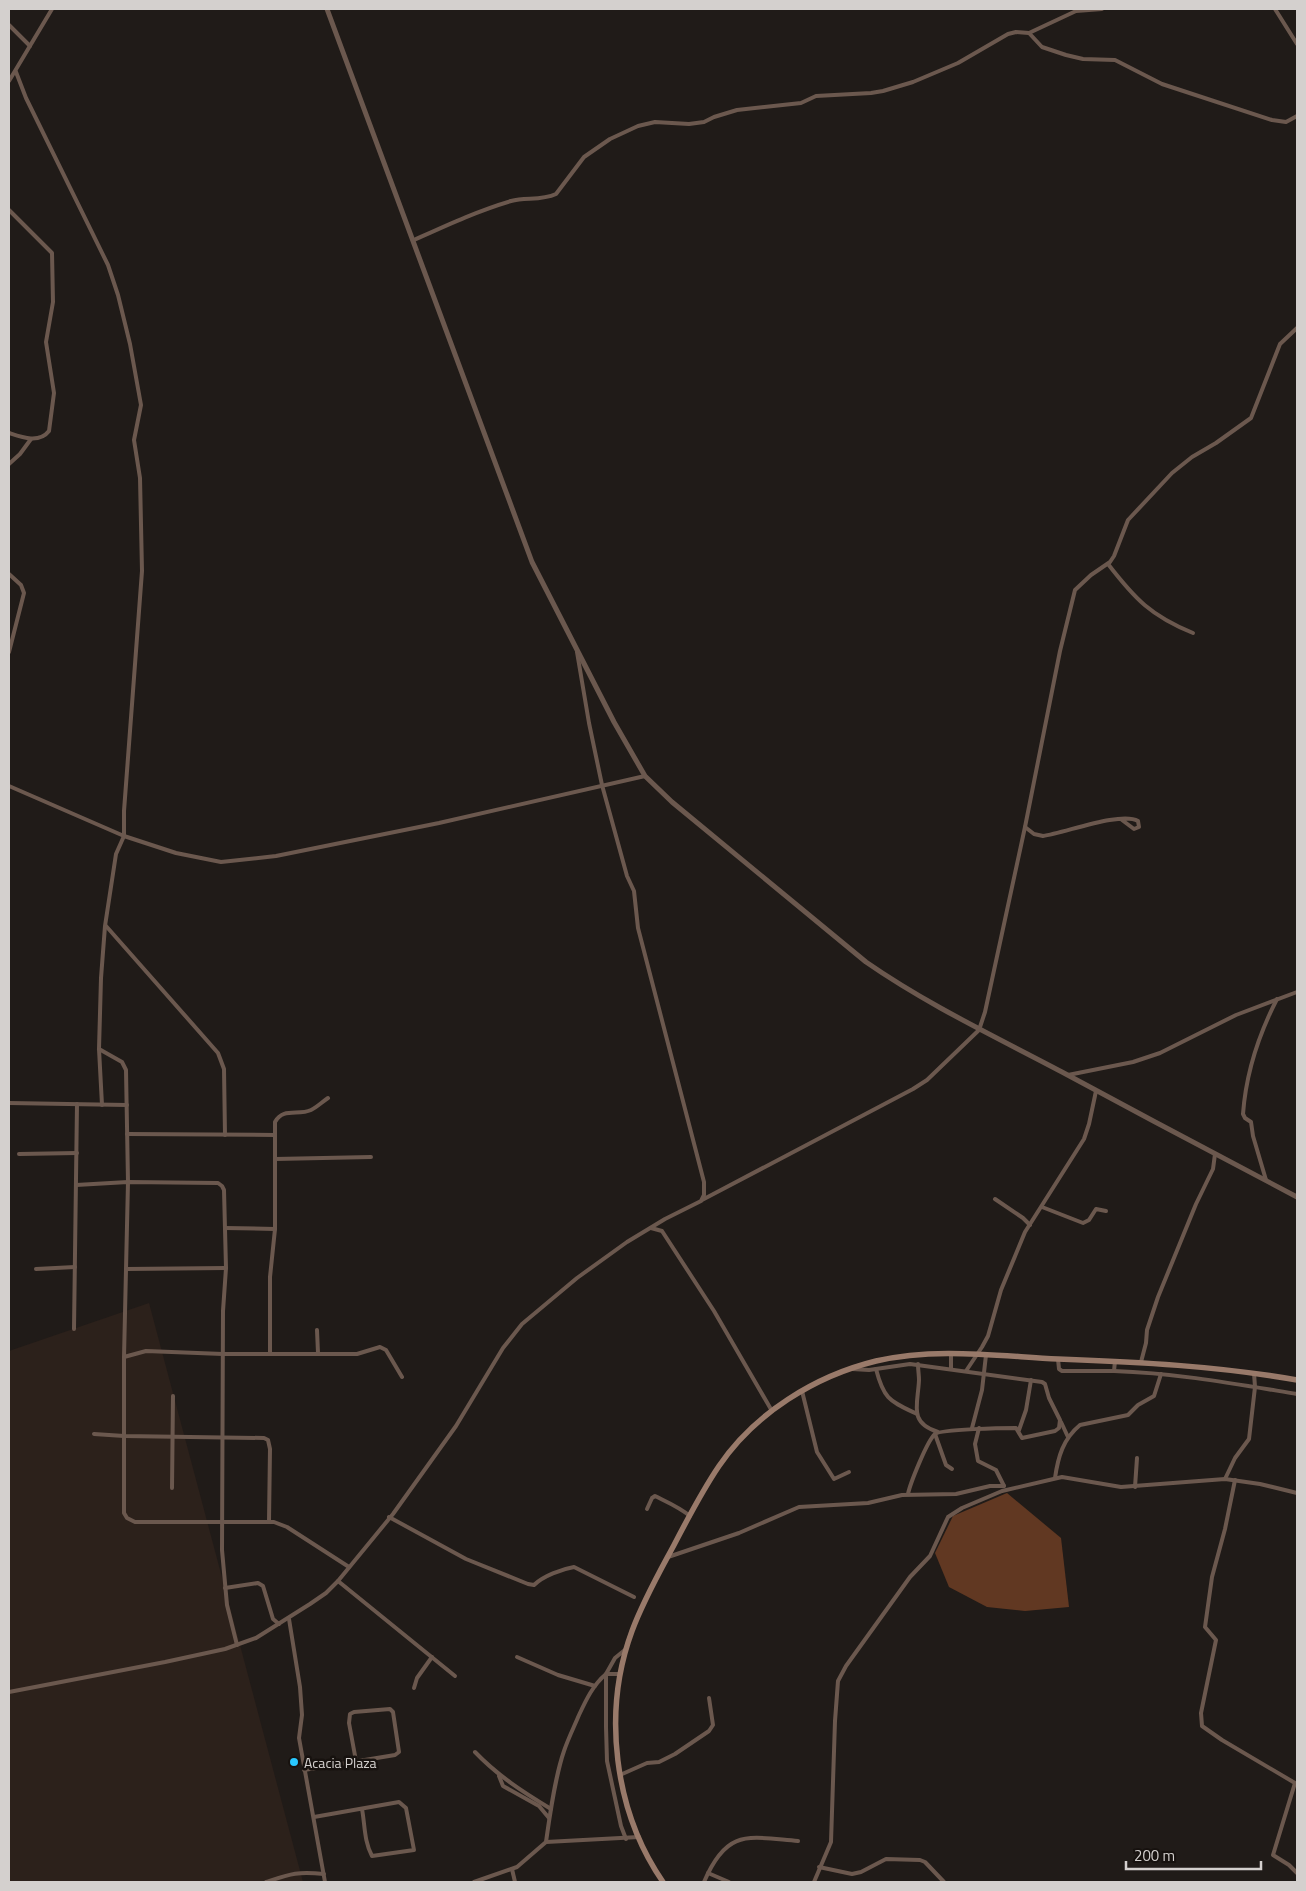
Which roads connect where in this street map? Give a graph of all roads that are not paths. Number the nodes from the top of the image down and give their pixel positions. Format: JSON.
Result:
{"nodes":[{"id":1,"x":52,"y":9,"type":"edge"},
{"id":2,"x":327,"y":9,"type":"edge"},
{"id":3,"x":1102,"y":9,"type":"edge"},
{"id":4,"x":1275,"y":9,"type":"edge"},
{"id":5,"x":9,"y":25,"type":"edge"},
{"id":6,"x":1029,"y":34,"type":"junction"},
{"id":7,"x":1297,"y":44,"type":"edge"},
{"id":8,"x":30,"y":46,"type":"junction"},
{"id":9,"x":16,"y":72,"type":"junction"},
{"id":10,"x":9,"y":82,"type":"edge"},
{"id":11,"x":1297,"y":116,"type":"edge"},
{"id":12,"x":9,"y":210,"type":"edge"},
{"id":13,"x":414,"y":240,"type":"junction"},
{"id":14,"x":1297,"y":328,"type":"edge"},
{"id":15,"x":9,"y":433,"type":"edge"},
{"id":16,"x":31,"y":439,"type":"junction"},
{"id":17,"x":9,"y":464,"type":"edge"},
{"id":18,"x":1108,"y":564,"type":"junction"},
{"id":19,"x":9,"y":574,"type":"edge"},
{"id":20,"x":1193,"y":633,"type":"dead end"},
{"id":21,"x":575,"y":644,"type":"junction"},
{"id":22,"x":9,"y":652,"type":"edge"},
{"id":23,"x":645,"y":776,"type":"junction"},
{"id":24,"x":602,"y":785,"type":"junction"},
{"id":25,"x":9,"y":786,"type":"edge"},
{"id":26,"x":1122,"y":820,"type":"dead end"},
{"id":27,"x":1025,"y":827,"type":"junction"},
{"id":28,"x":124,"y":836,"type":"junction"},
{"id":29,"x":106,"y":926,"type":"junction"},
{"id":30,"x":1297,"y":992,"type":"edge"},
{"id":31,"x":1277,"y":1000,"type":"junction"},
{"id":32,"x":979,"y":1030,"type":"junction"},
{"id":33,"x":99,"y":1049,"type":"junction"},
{"id":34,"x":1067,"y":1075,"type":"junction"},
{"id":35,"x":1096,"y":1091,"type":"junction"},
{"id":36,"x":328,"y":1098,"type":"dead end"},
{"id":37,"x":9,"y":1103,"type":"edge"},
{"id":38,"x":78,"y":1104,"type":"junction"},
{"id":39,"x":102,"y":1105,"type":"junction"},
{"id":40,"x":127,"y":1105,"type":"junction"},
{"id":41,"x":127,"y":1134,"type":"junction"},
{"id":42,"x":225,"y":1135,"type":"junction"},
{"id":43,"x":275,"y":1135,"type":"junction"},
{"id":44,"x":77,"y":1153,"type":"junction"},
{"id":45,"x":19,"y":1154,"type":"dead end"},
{"id":46,"x":1215,"y":1154,"type":"junction"},
{"id":47,"x":371,"y":1157,"type":"dead end"},
{"id":48,"x":275,"y":1159,"type":"junction"},
{"id":49,"x":1266,"y":1181,"type":"junction"},
{"id":50,"x":128,"y":1182,"type":"junction"},
{"id":51,"x":76,"y":1184,"type":"junction"},
{"id":52,"x":1297,"y":1197,"type":"edge"},
{"id":53,"x":995,"y":1200,"type":"dead end"},
{"id":54,"x":701,"y":1201,"type":"junction"},
{"id":55,"x":1042,"y":1207,"type":"junction"},
{"id":56,"x":1106,"y":1211,"type":"dead end"},
{"id":57,"x":665,"y":1219,"type":"junction"},
{"id":58,"x":1030,"y":1225,"type":"junction"},
{"id":59,"x":225,"y":1228,"type":"junction"},
{"id":60,"x":650,"y":1228,"type":"junction"},
{"id":61,"x":274,"y":1230,"type":"junction"},
{"id":62,"x":662,"y":1231,"type":"junction"},
{"id":63,"x":75,"y":1267,"type":"junction"},
{"id":64,"x":226,"y":1268,"type":"junction"},
{"id":65,"x":36,"y":1269,"type":"dead end"},
{"id":66,"x":126,"y":1269,"type":"junction"},
{"id":67,"x":74,"y":1328,"type":"dead end"},
{"id":68,"x":317,"y":1330,"type":"dead end"},
{"id":69,"x":318,"y":1353,"type":"junction"},
{"id":70,"x":224,"y":1354,"type":"junction"},
{"id":71,"x":270,"y":1354,"type":"junction"},
{"id":72,"x":951,"y":1354,"type":"junction"},
{"id":73,"x":976,"y":1355,"type":"junction"},
{"id":74,"x":986,"y":1355,"type":"junction"},
{"id":75,"x":124,"y":1357,"type":"junction"},
{"id":76,"x":1058,"y":1359,"type":"junction"},
{"id":77,"x":1115,"y":1361,"type":"junction"},
{"id":78,"x":1142,"y":1362,"type":"junction"},
{"id":79,"x":918,"y":1364,"type":"junction"},
{"id":80,"x":848,"y":1369,"type":"junction"},
{"id":81,"x":876,"y":1369,"type":"junction"},
{"id":82,"x":951,"y":1369,"type":"junction"},
{"id":83,"x":1114,"y":1371,"type":"junction"},
{"id":84,"x":966,"y":1372,"type":"junction"},
{"id":85,"x":1254,"y":1373,"type":"junction"},
{"id":86,"x":1161,"y":1374,"type":"junction"},
{"id":87,"x":985,"y":1375,"type":"junction"},
{"id":88,"x":402,"y":1377,"type":"dead end"},
{"id":89,"x":1030,"y":1380,"type":"junction"},
{"id":90,"x":1297,"y":1380,"type":"edge"},
{"id":91,"x":1255,"y":1387,"type":"junction"},
{"id":92,"x":802,"y":1391,"type":"junction"},
{"id":93,"x":1297,"y":1394,"type":"edge"},
{"id":94,"x":173,"y":1396,"type":"dead end"},
{"id":95,"x":772,"y":1411,"type":"junction"},
{"id":96,"x":917,"y":1414,"type":"junction"},
{"id":97,"x":1060,"y":1420,"type":"junction"},
{"id":98,"x":972,"y":1428,"type":"junction"},
{"id":99,"x":979,"y":1428,"type":"junction"},
{"id":100,"x":1019,"y":1430,"type":"junction"},
{"id":101,"x":937,"y":1433,"type":"junction"},
{"id":102,"x":94,"y":1434,"type":"dead end"},
{"id":103,"x":124,"y":1436,"type":"junction"},
{"id":104,"x":1068,"y":1436,"type":"junction"},
{"id":105,"x":172,"y":1437,"type":"junction"},
{"id":106,"x":222,"y":1437,"type":"junction"},
{"id":107,"x":1136,"y":1458,"type":"dead end"},
{"id":108,"x":952,"y":1469,"type":"dead end"},
{"id":109,"x":849,"y":1472,"type":"dead end"},
{"id":110,"x":1055,"y":1478,"type":"junction"},
{"id":111,"x":1225,"y":1479,"type":"junction"},
{"id":112,"x":1235,"y":1480,"type":"junction"},
{"id":113,"x":1134,"y":1486,"type":"junction"},
{"id":114,"x":172,"y":1488,"type":"dead end"},
{"id":115,"x":1005,"y":1488,"type":"junction"},
{"id":116,"x":1297,"y":1493,"type":"edge"},
{"id":117,"x":908,"y":1494,"type":"junction"},
{"id":118,"x":647,"y":1509,"type":"dead end"},
{"id":119,"x":690,"y":1516,"type":"junction"},
{"id":120,"x":389,"y":1517,"type":"junction"},
{"id":121,"x":222,"y":1521,"type":"junction"},
{"id":122,"x":269,"y":1521,"type":"junction"},
{"id":123,"x":668,"y":1557,"type":"junction"},
{"id":124,"x":349,"y":1567,"type":"junction"},
{"id":125,"x":338,"y":1581,"type":"junction"},
{"id":126,"x":225,"y":1588,"type":"junction"},
{"id":127,"x":634,"y":1598,"type":"dead end"},
{"id":128,"x":289,"y":1619,"type":"junction"},
{"id":129,"x":279,"y":1624,"type":"junction"},
{"id":130,"x":237,"y":1644,"type":"junction"},
{"id":131,"x":626,"y":1649,"type":"junction"},
{"id":132,"x":432,"y":1657,"type":"junction"},
{"id":133,"x":517,"y":1657,"type":"dead end"},
{"id":134,"x":606,"y":1674,"type":"junction"},
{"id":135,"x":620,"y":1674,"type":"junction"},
{"id":136,"x":455,"y":1676,"type":"dead end"},
{"id":137,"x":595,"y":1686,"type":"junction"},
{"id":138,"x":414,"y":1688,"type":"dead end"},
{"id":139,"x":9,"y":1692,"type":"edge"},
{"id":140,"x":709,"y":1698,"type":"dead end"},
{"id":141,"x":475,"y":1752,"type":"dead end"},
{"id":142,"x":356,"y":1761,"type":"junction"},
{"id":143,"x":304,"y":1770,"type":"junction"},
{"id":144,"x":498,"y":1775,"type":"junction"},
{"id":145,"x":620,"y":1775,"type":"junction"},
{"id":146,"x":362,"y":1809,"type":"junction"},
{"id":147,"x":551,"y":1809,"type":"junction"},
{"id":148,"x":314,"y":1817,"type":"junction"},
{"id":149,"x":549,"y":1818,"type":"junction"},
{"id":150,"x":639,"y":1837,"type":"junction"},
{"id":151,"x":626,"y":1839,"type":"junction"},
{"id":152,"x":798,"y":1841,"type":"dead end"},
{"id":153,"x":546,"y":1842,"type":"junction"},
{"id":154,"x":819,"y":1868,"type":"junction"},
{"id":155,"x":512,"y":1869,"type":"junction"},
{"id":156,"x":708,"y":1873,"type":"junction"},
{"id":157,"x":1297,"y":1873,"type":"edge"},
{"id":158,"x":324,"y":1874,"type":"junction"},
{"id":159,"x":266,"y":1882,"type":"edge"},
{"id":160,"x":325,"y":1882,"type":"edge"},
{"id":161,"x":474,"y":1882,"type":"edge"},
{"id":162,"x":515,"y":1882,"type":"edge"},
{"id":163,"x":663,"y":1882,"type":"edge"},
{"id":164,"x":704,"y":1882,"type":"edge"},
{"id":165,"x":729,"y":1882,"type":"edge"},
{"id":166,"x":814,"y":1882,"type":"edge"},
{"id":167,"x":944,"y":1882,"type":"edge"}],
"edges":[{"from":1,"to":8,"type":"street"},
{"from":2,"to":13,"type":"street"},
{"from":3,"to":6,"type":"street"},
{"from":4,"to":7,"type":"street"},
{"from":5,"to":8,"type":"street"},
{"from":6,"to":11,"type":"street"},
{"from":6,"to":13,"type":"street"},
{"from":8,"to":9,"type":"street"},
{"from":9,"to":10,"type":"street"},
{"from":9,"to":28,"type":"street"},
{"from":12,"to":16,"type":"street"},
{"from":13,"to":21,"type":"street"},
{"from":14,"to":18,"type":"street"},
{"from":15,"to":16,"type":"street"},
{"from":16,"to":17,"type":"street"},
{"from":18,"to":20,"type":"street"},
{"from":18,"to":27,"type":"street"},
{"from":19,"to":22,"type":"street"},
{"from":21,"to":23,"type":"street"},
{"from":21,"to":24,"type":"street"},
{"from":23,"to":24,"type":"street"},
{"from":23,"to":32,"type":"street"},
{"from":24,"to":28,"type":"street"},
{"from":24,"to":54,"type":"street"},
{"from":25,"to":28,"type":"street"},
{"from":26,"to":27,"type":"street"},
{"from":27,"to":32,"type":"street"},
{"from":28,"to":29,"type":"street"},
{"from":29,"to":33,"type":"street"},
{"from":29,"to":42,"type":"street"},
{"from":30,"to":31,"type":"street"},
{"from":31,"to":34,"type":"street"},
{"from":31,"to":49,"type":"street"},
{"from":32,"to":34,"type":"street"},
{"from":32,"to":54,"type":"street"},
{"from":33,"to":39,"type":"street"},
{"from":33,"to":40,"type":"street"},
{"from":34,"to":35,"type":"street"},
{"from":35,"to":46,"type":"street"},
{"from":35,"to":55,"type":"street"},
{"from":36,"to":43,"type":"street"},
{"from":37,"to":38,"type":"street"},
{"from":38,"to":39,"type":"street"},
{"from":38,"to":44,"type":"street"},
{"from":39,"to":40,"type":"street"},
{"from":40,"to":41,"type":"street"},
{"from":41,"to":42,"type":"street"},
{"from":41,"to":50,"type":"street"},
{"from":42,"to":43,"type":"street"},
{"from":43,"to":48,"type":"street"},
{"from":44,"to":45,"type":"street"},
{"from":44,"to":51,"type":"street"},
{"from":46,"to":49,"type":"street"},
{"from":46,"to":78,"type":"street"},
{"from":47,"to":48,"type":"street"},
{"from":48,"to":61,"type":"street"},
{"from":49,"to":52,"type":"street"},
{"from":50,"to":51,"type":"street"},
{"from":50,"to":59,"type":"street"},
{"from":50,"to":66,"type":"street"},
{"from":51,"to":63,"type":"street"},
{"from":53,"to":58,"type":"street"},
{"from":54,"to":57,"type":"street"},
{"from":55,"to":56,"type":"street"},
{"from":55,"to":58,"type":"street"},
{"from":57,"to":60,"type":"street"},
{"from":57,"to":62,"type":"street"},
{"from":58,"to":73,"type":"street"},
{"from":59,"to":61,"type":"street"},
{"from":59,"to":64,"type":"street"},
{"from":60,"to":62,"type":"street"},
{"from":60,"to":120,"type":"street"},
{"from":61,"to":71,"type":"street"},
{"from":62,"to":95,"type":"street"},
{"from":63,"to":65,"type":"street"},
{"from":63,"to":67,"type":"street"},
{"from":64,"to":66,"type":"street"},
{"from":64,"to":70,"type":"street"},
{"from":66,"to":75,"type":"street"},
{"from":68,"to":69,"type":"street"},
{"from":69,"to":71,"type":"street"},
{"from":69,"to":88,"type":"street"},
{"from":70,"to":71,"type":"street"},
{"from":70,"to":75,"type":"street"},
{"from":70,"to":106,"type":"street"},
{"from":72,"to":73,"type":"main road"},
{"from":72,"to":80,"type":"main road"},
{"from":72,"to":82,"type":"street"},
{"from":73,"to":74,"type":"main road"},
{"from":73,"to":84,"type":"street"},
{"from":74,"to":76,"type":"main road"},
{"from":74,"to":87,"type":"street"},
{"from":75,"to":103,"type":"street"},
{"from":76,"to":77,"type":"main road"},
{"from":76,"to":83,"type":"street"},
{"from":77,"to":78,"type":"main road"},
{"from":77,"to":83,"type":"street"},
{"from":78,"to":85,"type":"main road"},
{"from":79,"to":81,"type":"street"},
{"from":79,"to":82,"type":"street"},
{"from":79,"to":96,"type":"street"},
{"from":80,"to":81,"type":"street"},
{"from":80,"to":92,"type":"main road"},
{"from":81,"to":96,"type":"street"},
{"from":82,"to":84,"type":"street"},
{"from":83,"to":86,"type":"street"},
{"from":84,"to":87,"type":"street"},
{"from":85,"to":90,"type":"main road"},
{"from":85,"to":91,"type":"street"},
{"from":86,"to":91,"type":"street"},
{"from":86,"to":104,"type":"street"},
{"from":87,"to":89,"type":"street"},
{"from":87,"to":98,"type":"street"},
{"from":89,"to":97,"type":"street"},
{"from":89,"to":100,"type":"street"},
{"from":91,"to":93,"type":"street"},
{"from":91,"to":111,"type":"street"},
{"from":92,"to":95,"type":"main road"},
{"from":92,"to":109,"type":"street"},
{"from":94,"to":105,"type":"street"},
{"from":95,"to":119,"type":"main road"},
{"from":96,"to":101,"type":"street"},
{"from":97,"to":100,"type":"street"},
{"from":97,"to":104,"type":"street"},
{"from":98,"to":99,"type":"street"},
{"from":98,"to":101,"type":"street"},
{"from":99,"to":100,"type":"street"},
{"from":99,"to":115,"type":"street"},
{"from":101,"to":108,"type":"street"},
{"from":101,"to":117,"type":"street"},
{"from":102,"to":103,"type":"street"},
{"from":103,"to":105,"type":"street"},
{"from":103,"to":121,"type":"street"},
{"from":104,"to":110,"type":"street"},
{"from":105,"to":106,"type":"street"},
{"from":105,"to":114,"type":"street"},
{"from":106,"to":121,"type":"street"},
{"from":106,"to":122,"type":"street"},
{"from":107,"to":113,"type":"street"},
{"from":110,"to":113,"type":"street"},
{"from":110,"to":115,"type":"street"},
{"from":111,"to":112,"type":"street"},
{"from":111,"to":113,"type":"street"},
{"from":112,"to":116,"type":"street"},
{"from":112,"to":157,"type":"street"},
{"from":115,"to":117,"type":"street"},
{"from":115,"to":154,"type":"street"},
{"from":117,"to":123,"type":"street"},
{"from":118,"to":119,"type":"street"},
{"from":119,"to":123,"type":"main road"},
{"from":120,"to":124,"type":"street"},
{"from":120,"to":127,"type":"street"},
{"from":121,"to":122,"type":"street"},
{"from":121,"to":126,"type":"street"},
{"from":122,"to":124,"type":"street"},
{"from":123,"to":131,"type":"main road"},
{"from":124,"to":125,"type":"street"},
{"from":125,"to":128,"type":"street"},
{"from":125,"to":132,"type":"street"},
{"from":126,"to":129,"type":"street"},
{"from":126,"to":130,"type":"street"},
{"from":128,"to":129,"type":"street"},
{"from":128,"to":143,"type":"street"},
{"from":129,"to":130,"type":"street"},
{"from":130,"to":139,"type":"street"},
{"from":131,"to":134,"type":"street"},
{"from":131,"to":135,"type":"main road"},
{"from":132,"to":136,"type":"street"},
{"from":132,"to":138,"type":"street"},
{"from":133,"to":137,"type":"street"},
{"from":134,"to":135,"type":"street"},
{"from":134,"to":137,"type":"street"},
{"from":134,"to":151,"type":"street"},
{"from":135,"to":145,"type":"main road"},
{"from":137,"to":147,"type":"street"},
{"from":140,"to":145,"type":"street"},
{"from":141,"to":144,"type":"street"},
{"from":142,"to":142,"type":"street"},
{"from":142,"to":143,"type":"street"},
{"from":143,"to":148,"type":"street"},
{"from":144,"to":147,"type":"street"},
{"from":144,"to":149,"type":"street"},
{"from":145,"to":150,"type":"main road"},
{"from":146,"to":146,"type":"street"},
{"from":146,"to":148,"type":"street"},
{"from":147,"to":149,"type":"street"},
{"from":148,"to":158,"type":"street"},
{"from":149,"to":153,"type":"street"},
{"from":150,"to":151,"type":"street"},
{"from":150,"to":163,"type":"main road"},
{"from":151,"to":153,"type":"street"},
{"from":152,"to":156,"type":"street"},
{"from":153,"to":155,"type":"street"},
{"from":154,"to":166,"type":"street"},
{"from":154,"to":167,"type":"street"},
{"from":155,"to":161,"type":"street"},
{"from":155,"to":162,"type":"street"},
{"from":156,"to":164,"type":"street"},
{"from":156,"to":165,"type":"street"},
{"from":158,"to":159,"type":"street"},
{"from":158,"to":160,"type":"street"}]}
